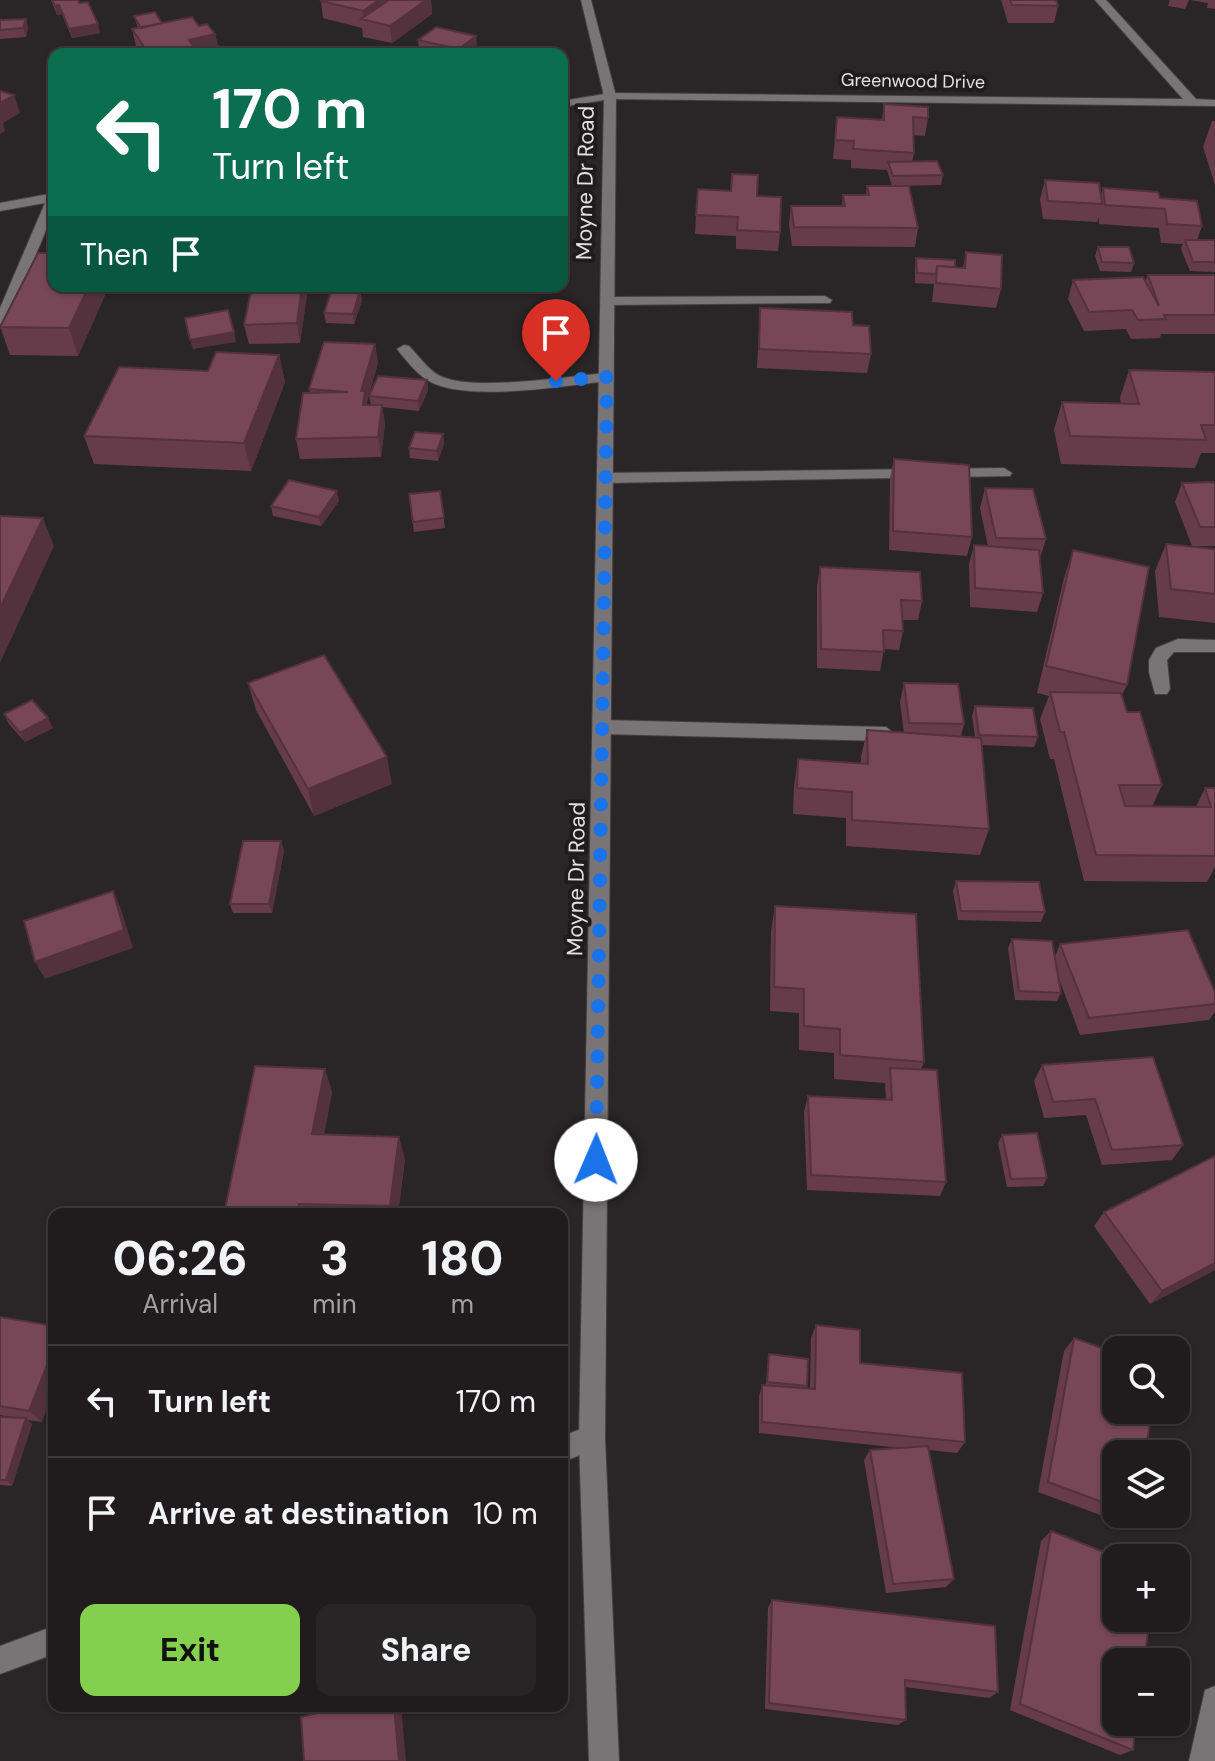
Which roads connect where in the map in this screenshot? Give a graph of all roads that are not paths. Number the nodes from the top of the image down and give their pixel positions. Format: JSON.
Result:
{"nodes":[{"id":1,"x":586,"y":0,"type":"edge"},
{"id":2,"x":1100,"y":0,"type":"edge"},
{"id":3,"x":610,"y":96,"type":"junction"},
{"id":4,"x":568,"y":103,"type":"edge"},
{"id":5,"x":1193,"y":103,"type":"junction"},
{"id":6,"x":1215,"y":103,"type":"edge"},
{"id":7,"x":48,"y":199,"type":"edge"},
{"id":8,"x":0,"y":207,"type":"edge"},
{"id":9,"x":48,"y":212,"type":"edge"},
{"id":10,"x":825,"y":300,"type":"dead end"},
{"id":11,"x":608,"y":301,"type":"junction"},
{"id":12,"x":0,"y":324,"type":"edge"},
{"id":13,"x":404,"y":349,"type":"dead end"},
{"id":14,"x":607,"y":377,"type":"junction"},
{"id":15,"x":1004,"y":473,"type":"dead end"},
{"id":16,"x":605,"y":478,"type":"junction"},
{"id":17,"x":1215,"y":646,"type":"edge"},
{"id":18,"x":1161,"y":689,"type":"dead end"},
{"id":19,"x":602,"y":727,"type":"junction"},
{"id":20,"x":886,"y":734,"type":"edge"},
{"id":21,"x":592,"y":1438,"type":"junction"},
{"id":22,"x":568,"y":1447,"type":"edge"},
{"id":23,"x":48,"y":1642,"type":"edge"},
{"id":24,"x":0,"y":1660,"type":"edge"},
{"id":25,"x":1215,"y":1700,"type":"edge"},
{"id":26,"x":604,"y":1761,"type":"edge"},
{"id":27,"x":1204,"y":1761,"type":"edge"}],
"edges":[{"from":1,"to":3,"type":"street","name":"Moyne Dr Road"},
{"from":2,"to":5,"type":"street"},
{"from":3,"to":4,"type":"street","name":"Greenwood Drive"},
{"from":3,"to":5,"type":"street","name":"Greenwood Drive"},
{"from":3,"to":11,"type":"street","name":"Moyne Dr Road"},
{"from":5,"to":6,"type":"street","name":"Greenwood Drive"},
{"from":7,"to":8,"type":"street"},
{"from":9,"to":12,"type":"street"},
{"from":10,"to":11,"type":"street"},
{"from":11,"to":14,"type":"street","name":"Moyne Dr Road"},
{"from":13,"to":14,"type":"street"},
{"from":14,"to":16,"type":"street","name":"Moyne Dr Road"},
{"from":15,"to":16,"type":"street"},
{"from":16,"to":19,"type":"street","name":"Moyne Dr Road"},
{"from":17,"to":18,"type":"street"},
{"from":19,"to":20,"type":"street"},
{"from":19,"to":21,"type":"street","name":"Moyne Dr Road"},
{"from":21,"to":22,"type":"street"},
{"from":21,"to":26,"type":"street","name":"Moyne Dr Road"},
{"from":23,"to":24,"type":"street"},
{"from":25,"to":27,"type":"street"}]}
